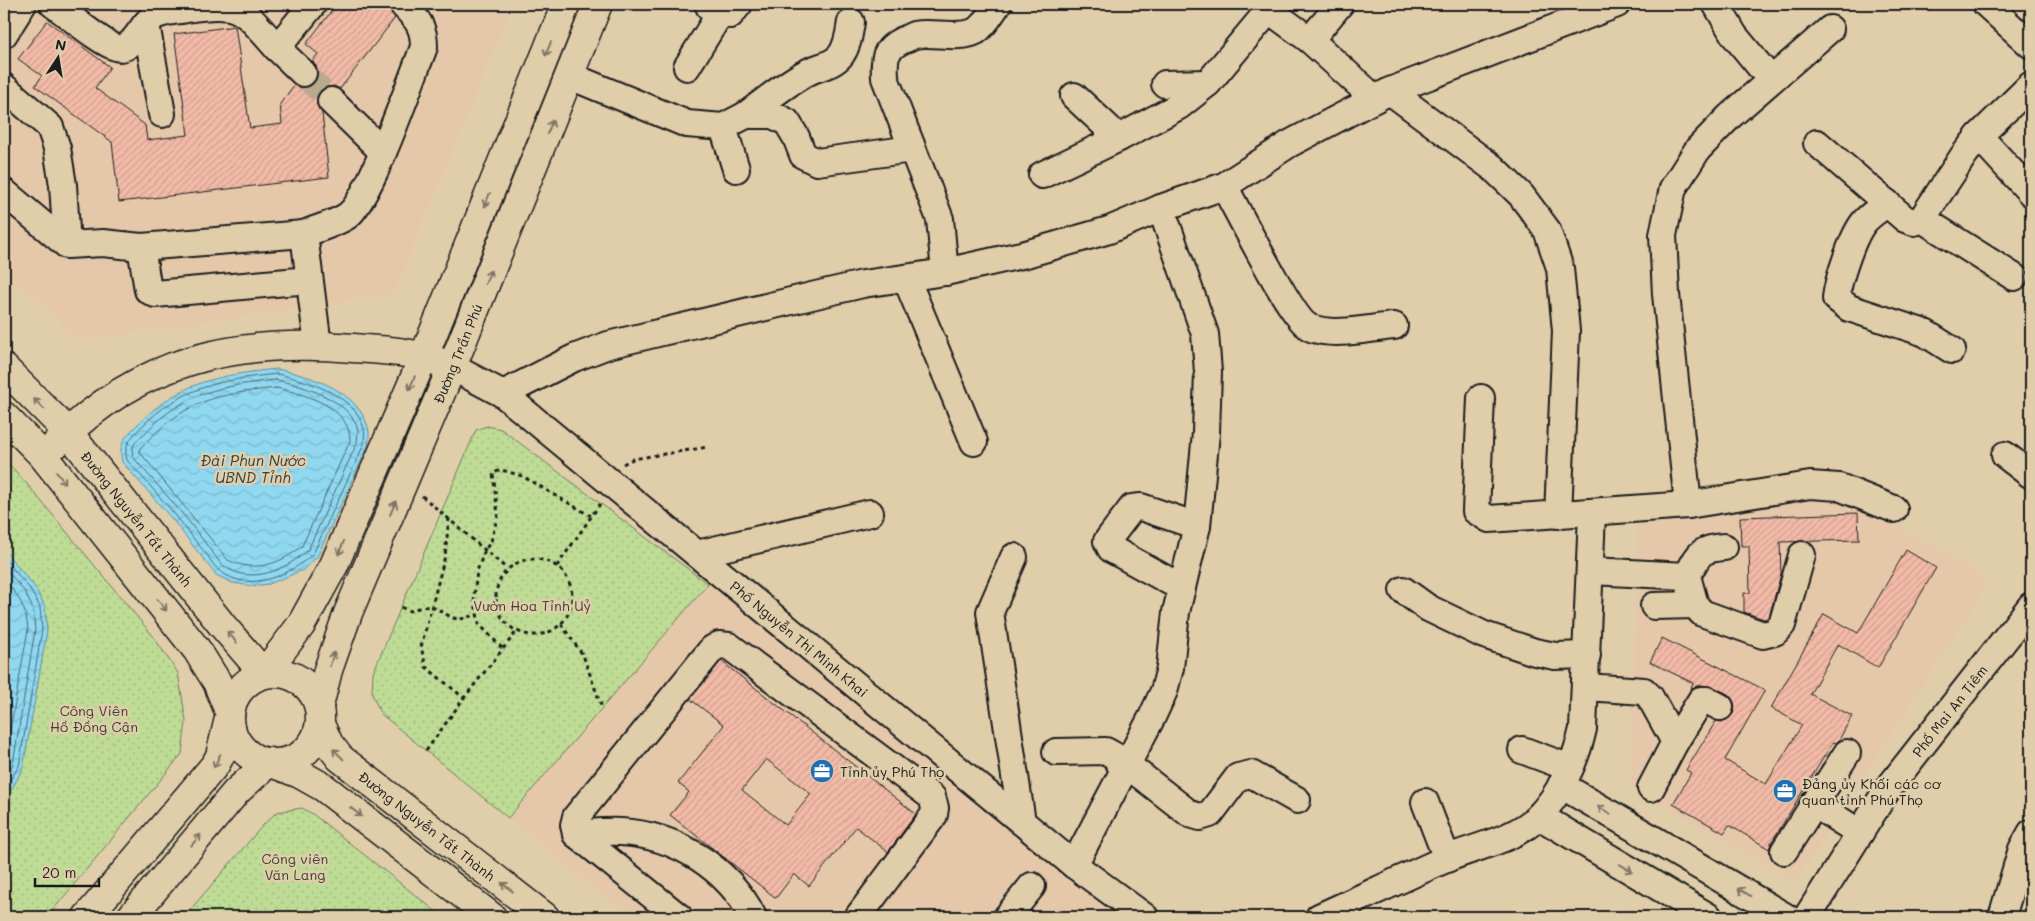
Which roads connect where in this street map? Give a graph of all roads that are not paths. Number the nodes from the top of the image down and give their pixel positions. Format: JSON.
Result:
{"nodes":[{"id":1,"x":23,"y":4,"type":"edge"},
{"id":2,"x":53,"y":4,"type":"edge"},
{"id":3,"x":312,"y":4,"type":"edge"},
{"id":4,"x":566,"y":4,"type":"edge"},
{"id":5,"x":598,"y":4,"type":"edge"},
{"id":6,"x":998,"y":4,"type":"edge"},
{"id":7,"x":1340,"y":4,"type":"edge"},
{"id":8,"x":1617,"y":4,"type":"edge"},
{"id":9,"x":1716,"y":4,"type":"edge"},
{"id":10,"x":1986,"y":4,"type":"edge"},
{"id":11,"x":404,"y":6,"type":"dead end"},
{"id":12,"x":1266,"y":7,"type":"edge"},
{"id":13,"x":722,"y":8,"type":"edge"},
{"id":14,"x":1579,"y":11,"type":"edge"},
{"id":15,"x":851,"y":22,"type":"dead end"},
{"id":16,"x":146,"y":24,"type":"junction"},
{"id":17,"x":1830,"y":29,"type":"dead end"},
{"id":18,"x":4,"y":34,"type":"edge"},
{"id":19,"x":1310,"y":40,"type":"junction"},
{"id":20,"x":2031,"y":46,"type":"edge"},
{"id":21,"x":277,"y":48,"type":"junction"},
{"id":22,"x":688,"y":67,"type":"dead end"},
{"id":23,"x":304,"y":73,"type":"tunnel mouth"},
{"id":24,"x":570,"y":76,"type":"junction"},
{"id":25,"x":1771,"y":80,"type":"junction"},
{"id":26,"x":1208,"y":83,"type":"junction"},
{"id":27,"x":1165,"y":84,"type":"dead end"},
{"id":28,"x":2031,"y":85,"type":"edge"},
{"id":29,"x":4,"y":87,"type":"edge"},
{"id":30,"x":1382,"y":95,"type":"junction"},
{"id":31,"x":1074,"y":96,"type":"dead end"},
{"id":32,"x":331,"y":101,"type":"tunnel mouth"},
{"id":33,"x":162,"y":114,"type":"dead end"},
{"id":34,"x":746,"y":114,"type":"junction"},
{"id":35,"x":722,"y":127,"type":"junction"},
{"id":36,"x":1980,"y":136,"type":"junction"},
{"id":37,"x":1119,"y":138,"type":"junction"},
{"id":38,"x":1817,"y":143,"type":"dead end"},
{"id":39,"x":912,"y":149,"type":"junction"},
{"id":40,"x":383,"y":152,"type":"junction"},
{"id":41,"x":736,"y":169,"type":"dead end"},
{"id":42,"x":1042,"y":175,"type":"dead end"},
{"id":43,"x":1224,"y":186,"type":"junction"},
{"id":44,"x":4,"y":192,"type":"edge"},
{"id":45,"x":2031,"y":193,"type":"edge"},
{"id":46,"x":1887,"y":203,"type":"junction"},
{"id":47,"x":1161,"y":208,"type":"junction"},
{"id":48,"x":1922,"y":218,"type":"junction"},
{"id":49,"x":304,"y":234,"type":"junction"},
{"id":50,"x":67,"y":245,"type":"junction"},
{"id":51,"x":141,"y":247,"type":"junction"},
{"id":52,"x":945,"y":272,"type":"junction"},
{"id":53,"x":2014,"y":277,"type":"dead end"},
{"id":54,"x":906,"y":278,"type":"junction"},
{"id":55,"x":309,"y":280,"type":"junction"},
{"id":56,"x":1394,"y":326,"type":"dead end"},
{"id":57,"x":318,"y":346,"type":"junction"},
{"id":58,"x":1952,"y":350,"type":"dead end"},
{"id":59,"x":424,"y":356,"type":"junction"},
{"id":60,"x":452,"y":367,"type":"junction"},
{"id":61,"x":4,"y":368,"type":"edge"},
{"id":62,"x":503,"y":394,"type":"junction"},
{"id":63,"x":1482,"y":398,"type":"dead end"},
{"id":64,"x":4,"y":416,"type":"edge"},
{"id":65,"x":68,"y":432,"type":"junction"},
{"id":66,"x":974,"y":442,"type":"dead end"},
{"id":67,"x":2005,"y":455,"type":"dead end"},
{"id":68,"x":43,"y":456,"type":"junction"},
{"id":69,"x":2031,"y":475,"type":"edge"},
{"id":70,"x":1688,"y":505,"type":"junction"},
{"id":71,"x":1894,"y":509,"type":"dead end"},
{"id":72,"x":1592,"y":513,"type":"junction"},
{"id":73,"x":870,"y":514,"type":"dead end"},
{"id":74,"x":1558,"y":516,"type":"junction"},
{"id":75,"x":1197,"y":526,"type":"junction"},
{"id":76,"x":1724,"y":547,"type":"dead end"},
{"id":77,"x":697,"y":554,"type":"junction"},
{"id":78,"x":1802,"y":555,"type":"dead end"},
{"id":79,"x":1014,"y":557,"type":"dead end"},
{"id":80,"x":1590,"y":571,"type":"junction"},
{"id":81,"x":1686,"y":576,"type":"junction"},
{"id":82,"x":1182,"y":588,"type":"junction"},
{"id":83,"x":1402,"y":590,"type":"dead end"},
{"id":84,"x":1695,"y":605,"type":"junction"},
{"id":85,"x":1654,"y":606,"type":"dead end"},
{"id":86,"x":2031,"y":606,"type":"edge"},
{"id":87,"x":1587,"y":655,"type":"junction"},
{"id":88,"x":264,"y":674,"type":"junction"},
{"id":89,"x":1586,"y":687,"type":"junction"},
{"id":90,"x":1720,"y":707,"type":"dead end"},
{"id":91,"x":230,"y":714,"type":"junction"},
{"id":92,"x":320,"y":715,"type":"junction"},
{"id":93,"x":1676,"y":742,"type":"junction"},
{"id":94,"x":1522,"y":750,"type":"dead end"},
{"id":95,"x":1056,"y":752,"type":"dead end"},
{"id":96,"x":1846,"y":753,"type":"dead end"},
{"id":97,"x":269,"y":762,"type":"junction"},
{"id":98,"x":1125,"y":766,"type":"junction"},
{"id":99,"x":1566,"y":777,"type":"junction"},
{"id":100,"x":1651,"y":788,"type":"dead end"},
{"id":101,"x":1297,"y":800,"type":"dead end"},
{"id":102,"x":1425,"y":802,"type":"dead end"},
{"id":103,"x":1814,"y":804,"type":"junction"},
{"id":104,"x":1538,"y":816,"type":"junction"},
{"id":105,"x":1022,"y":822,"type":"junction"},
{"id":106,"x":1860,"y":833,"type":"junction"},
{"id":107,"x":2031,"y":833,"type":"edge"},
{"id":108,"x":576,"y":834,"type":"junction"},
{"id":109,"x":1784,"y":851,"type":"dead end"},
{"id":110,"x":1447,"y":859,"type":"junction"},
{"id":111,"x":1074,"y":865,"type":"junction"},
{"id":112,"x":1032,"y":886,"type":"dead end"},
{"id":113,"x":677,"y":916,"type":"edge"},
{"id":114,"x":87,"y":917,"type":"edge"},
{"id":115,"x":131,"y":917,"type":"edge"},
{"id":116,"x":492,"y":917,"type":"edge"},
{"id":117,"x":545,"y":917,"type":"edge"},
{"id":118,"x":753,"y":917,"type":"edge"},
{"id":119,"x":858,"y":917,"type":"edge"},
{"id":120,"x":1007,"y":917,"type":"edge"},
{"id":121,"x":1144,"y":917,"type":"edge"},
{"id":122,"x":1318,"y":917,"type":"edge"},
{"id":123,"x":1709,"y":917,"type":"edge"},
{"id":124,"x":1786,"y":917,"type":"edge"},
{"id":125,"x":1807,"y":917,"type":"edge"},
{"id":126,"x":2002,"y":917,"type":"edge"}],
"edges":[{"from":1,"to":18,"type":"street"},
{"from":2,"to":16,"type":"street"},
{"from":3,"to":21,"type":"street"},
{"from":4,"to":59,"type":"main road","one_way":true},
{"from":5,"to":24,"type":"main road","name":"Đường Trần Phú"},
{"from":6,"to":39,"type":"street"},
{"from":7,"to":19,"type":"street"},
{"from":8,"to":14,"type":"street"},
{"from":9,"to":25,"type":"street"},
{"from":10,"to":20,"type":"street"},
{"from":11,"to":40,"type":"street"},
{"from":12,"to":19,"type":"street"},
{"from":12,"to":26,"type":"street"},
{"from":13,"to":22,"type":"street"},
{"from":14,"to":30,"type":"street"},
{"from":15,"to":34,"type":"street"},
{"from":16,"to":21,"type":"street"},
{"from":16,"to":33,"type":"street"},
{"from":17,"to":25,"type":"street"},
{"from":19,"to":30,"type":"street"},
{"from":21,"to":23,"type":"street"},
{"from":24,"to":35,"type":"street"},
{"from":60,"to":24,"type":"main road","name":"Đường Trần Phú","one_way":true},
{"from":25,"to":70,"type":"street"},
{"from":26,"to":27,"type":"street"},
{"from":26,"to":37,"type":"street"},
{"from":28,"to":36,"type":"street"},
{"from":29,"to":50,"type":"street"},
{"from":30,"to":43,"type":"street"},
{"from":30,"to":74,"type":"street"},
{"from":31,"to":37,"type":"street"},
{"from":32,"to":40,"type":"street"},
{"from":34,"to":35,"type":"street"},
{"from":34,"to":39,"type":"street"},
{"from":35,"to":41,"type":"street"},
{"from":36,"to":45,"type":"street"},
{"from":36,"to":48,"type":"street"},
{"from":37,"to":42,"type":"street"},
{"from":38,"to":46,"type":"street"},
{"from":39,"to":52,"type":"street"},
{"from":40,"to":49,"type":"street"},
{"from":43,"to":47,"type":"street"},
{"from":43,"to":56,"type":"street"},
{"from":44,"to":50,"type":"street"},
{"from":46,"to":48,"type":"street"},
{"from":46,"to":58,"type":"street"},
{"from":47,"to":52,"type":"street"},
{"from":47,"to":75,"type":"street"},
{"from":48,"to":53,"type":"street"},
{"from":49,"to":51,"type":"street"},
{"from":49,"to":55,"type":"street"},
{"from":50,"to":51,"type":"street"},
{"from":51,"to":55,"type":"street"},
{"from":52,"to":54,"type":"street"},
{"from":54,"to":62,"type":"street"},
{"from":54,"to":66,"type":"street"},
{"from":55,"to":57,"type":"street"},
{"from":57,"to":59,"type":"main road"},
{"from":57,"to":65,"type":"main road"},
{"from":59,"to":60,"type":"main road"},
{"from":59,"to":88,"type":"main road","one_way":true},
{"from":60,"to":62,"type":"street","name":"Phố Nguyễn Thị Minh Khai"},
{"from":92,"to":60,"type":"main road","name":"Đường Trần Phú","one_way":true},
{"from":65,"to":61,"type":"main road","name":"Đường Nguyễn Tất Thành","one_way":true},
{"from":62,"to":77,"type":"street","name":"Phố Nguyễn Thị Minh Khai"},
{"from":63,"to":74,"type":"street"},
{"from":64,"to":68,"type":"main road"},
{"from":65,"to":68,"type":"main road"},
{"from":88,"to":65,"type":"main road","name":"Đường Nguyễn Tất Thành","one_way":true},
{"from":67,"to":69,"type":"street"},
{"from":68,"to":91,"type":"main road","one_way":true},
{"from":70,"to":71,"type":"street"},
{"from":70,"to":72,"type":"street"},
{"from":72,"to":74,"type":"street"},
{"from":72,"to":80,"type":"street"},
{"from":73,"to":77,"type":"street"},
{"from":75,"to":82,"type":"street"},
{"from":75,"to":82,"type":"street"},
{"from":76,"to":81,"type":"street"},
{"from":77,"to":105,"type":"street","name":"Phố Nguyễn Thị Minh Khai"},
{"from":78,"to":84,"type":"street"},
{"from":79,"to":105,"type":"street"},
{"from":80,"to":81,"type":"street"},
{"from":80,"to":87,"type":"street"},
{"from":81,"to":84,"type":"street"},
{"from":82,"to":98,"type":"street"},
{"from":83,"to":87,"type":"street"},
{"from":84,"to":85,"type":"street"},
{"from":86,"to":106,"type":"street","name":"Phố Mai An Tiêm"},
{"from":87,"to":89,"type":"street"},
{"from":88,"to":91,"type":"main road"},
{"from":88,"to":92,"type":"main road"},
{"from":89,"to":93,"type":"street"},
{"from":89,"to":99,"type":"street"},
{"from":90,"to":93,"type":"street"},
{"from":91,"to":97,"type":"main road"},
{"from":91,"to":114,"type":"main road","one_way":true},
{"from":92,"to":97,"type":"main road"},
{"from":117,"to":92,"type":"main road","name":"Đường Nguyễn Tất Thành","one_way":true},
{"from":93,"to":100,"type":"street"},
{"from":94,"to":99,"type":"street"},
{"from":95,"to":98,"type":"street"},
{"from":96,"to":103,"type":"street"},
{"from":115,"to":97,"type":"main road","one_way":true},
{"from":97,"to":116,"type":"main road","one_way":true},
{"from":98,"to":101,"type":"street"},
{"from":98,"to":111,"type":"street"},
{"from":99,"to":104,"type":"street"},
{"from":124,"to":99,"type":"street","one_way":true},
{"from":102,"to":110,"type":"street"},
{"from":103,"to":106,"type":"street"},
{"from":103,"to":109,"type":"street"},
{"from":104,"to":110,"type":"street"},
{"from":104,"to":123,"type":"street","one_way":true},
{"from":105,"to":111,"type":"street","name":"Phố Nguyễn Thị Minh Khai"},
{"from":106,"to":125,"type":"street","name":"Phố Mai An Tiêm"},
{"from":107,"to":126,"type":"street"},
{"from":108,"to":113,"type":"street"},
{"from":108,"to":118,"type":"street"},
{"from":108,"to":119,"type":"street"},
{"from":110,"to":122,"type":"street"},
{"from":111,"to":121,"type":"street","name":"Phố Nguyễn Thị Minh Khai"},
{"from":112,"to":120,"type":"street"}]}
